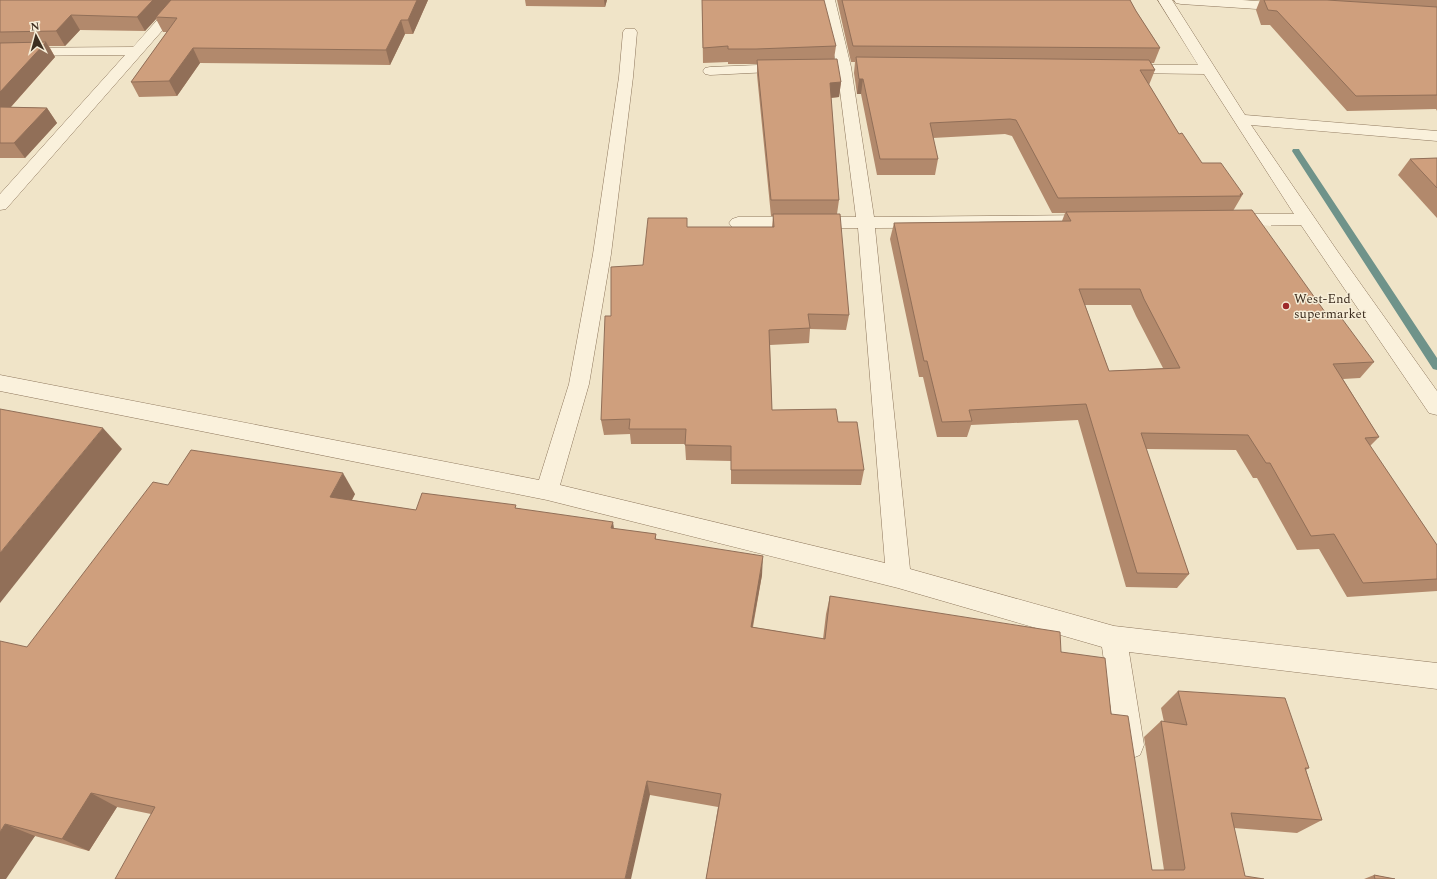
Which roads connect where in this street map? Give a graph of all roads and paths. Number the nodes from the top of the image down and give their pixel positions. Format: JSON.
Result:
{"nodes":[{"id":1,"x":182,"y":0,"type":"edge"},
{"id":2,"x":828,"y":0,"type":"edge"},
{"id":3,"x":1165,"y":0,"type":"edge"},
{"id":4,"x":1181,"y":0,"type":"edge"},
{"id":5,"x":1297,"y":7,"type":"edge"},
{"id":6,"x":630,"y":32,"type":"dead end"},
{"id":7,"x":136,"y":51,"type":"junction"},
{"id":8,"x":0,"y":52,"type":"edge"},
{"id":9,"x":797,"y":68,"type":"edge"},
{"id":10,"x":1112,"y":69,"type":"edge"},
{"id":11,"x":1207,"y":70,"type":"junction"},
{"id":12,"x":710,"y":71,"type":"dead end"},
{"id":13,"x":1239,"y":119,"type":"junction"},
{"id":14,"x":1437,"y":136,"type":"edge"},
{"id":15,"x":8,"y":186,"type":"edge"},
{"id":16,"x":0,"y":205,"type":"edge"},
{"id":17,"x":1306,"y":219,"type":"junction"},
{"id":18,"x":1210,"y":220,"type":"edge"},
{"id":19,"x":1106,"y":221,"type":"edge"},
{"id":20,"x":866,"y":222,"type":"junction"},
{"id":21,"x":738,"y":223,"type":"dead end"},
{"id":22,"x":0,"y":383,"type":"edge"},
{"id":23,"x":1437,"y":407,"type":"edge"},
{"id":24,"x":547,"y":491,"type":"junction"},
{"id":25,"x":898,"y":576,"type":"junction"},
{"id":26,"x":1114,"y":638,"type":"junction"},
{"id":27,"x":1437,"y":676,"type":"edge"},
{"id":28,"x":1133,"y":770,"type":"edge"}],
"edges":[{"from":1,"to":7,"type":"street"},
{"from":2,"to":20,"type":"street"},
{"from":3,"to":11,"type":"street"},
{"from":4,"to":5,"type":"street"},
{"from":6,"to":24,"type":"street"},
{"from":7,"to":8,"type":"street"},
{"from":7,"to":15,"type":"street"},
{"from":9,"to":12,"type":"street"},
{"from":10,"to":11,"type":"street"},
{"from":11,"to":13,"type":"street"},
{"from":13,"to":14,"type":"street"},
{"from":13,"to":17,"type":"street"},
{"from":15,"to":16,"type":"street"},
{"from":17,"to":18,"type":"street"},
{"from":17,"to":23,"type":"street"},
{"from":19,"to":20,"type":"street"},
{"from":20,"to":21,"type":"street"},
{"from":20,"to":25,"type":"street"},
{"from":22,"to":24,"type":"street"},
{"from":24,"to":25,"type":"street"},
{"from":25,"to":26,"type":"street"},
{"from":26,"to":27,"type":"street"},
{"from":26,"to":28,"type":"street"}]}
